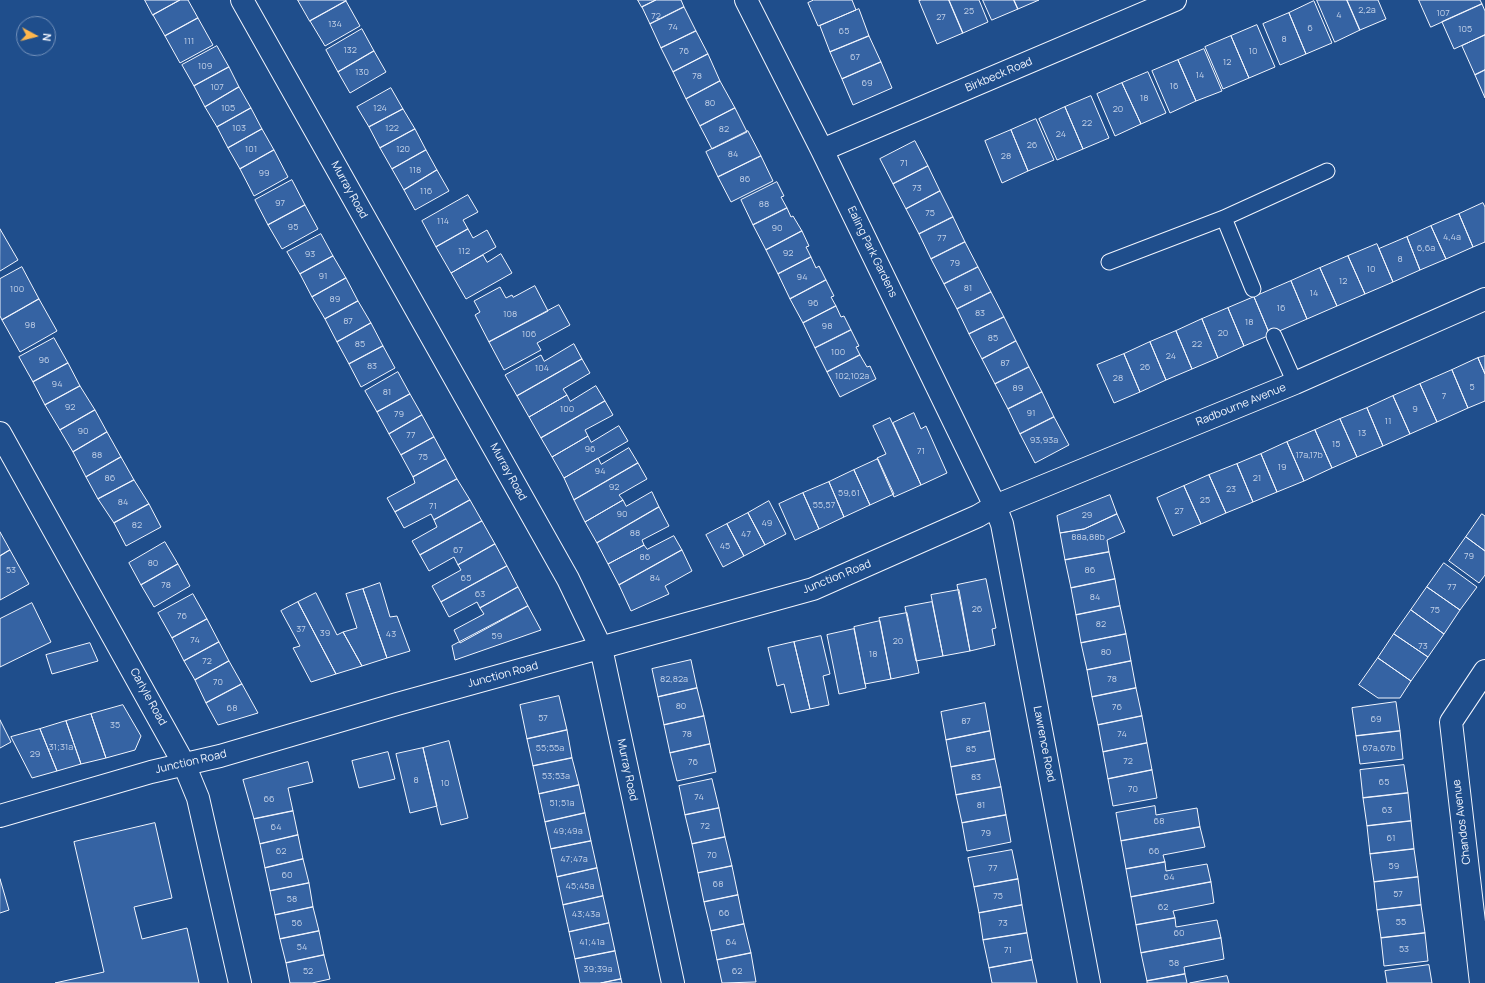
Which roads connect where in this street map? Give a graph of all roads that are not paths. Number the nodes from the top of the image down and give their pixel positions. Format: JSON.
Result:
{"nodes":[{"id":1,"x":242,"y":0,"type":"edge"},
{"id":2,"x":746,"y":0,"type":"edge"},
{"id":3,"x":1175,"y":0,"type":"edge"},
{"id":4,"x":822,"y":150,"type":"junction"},
{"id":5,"x":1327,"y":171,"type":"dead end"},
{"id":6,"x":1224,"y":218,"type":"junction"},
{"id":7,"x":1109,"y":262,"type":"dead end"},
{"id":8,"x":1254,"y":289,"type":"dead end"},
{"id":9,"x":1485,"y":299,"type":"edge"},
{"id":10,"x":1274,"y":336,"type":"dead end"},
{"id":11,"x":1295,"y":383,"type":"junction"},
{"id":12,"x":0,"y":432,"type":"edge"},
{"id":13,"x":995,"y":506,"type":"junction"},
{"id":14,"x":601,"y":648,"type":"junction"},
{"id":15,"x":1485,"y":671,"type":"edge"},
{"id":16,"x":184,"y":764,"type":"junction"},
{"id":17,"x":0,"y":816,"type":"edge"},
{"id":18,"x":240,"y":983,"type":"edge"},
{"id":19,"x":673,"y":983,"type":"edge"},
{"id":20,"x":1089,"y":983,"type":"edge"},
{"id":21,"x":1480,"y":983,"type":"edge"}],
"edges":[{"from":1,"to":14,"type":"street","name":"Murray Road"},
{"from":2,"to":4,"type":"street","name":"Ealing Park Gardens"},
{"from":3,"to":4,"type":"street","name":"Birkbeck Road"},
{"from":4,"to":13,"type":"street","name":"Ealing Park Gardens"},
{"from":5,"to":6,"type":"lane"},
{"from":6,"to":7,"type":"lane"},
{"from":6,"to":8,"type":"lane"},
{"from":9,"to":11,"type":"street","name":"Radbourne Avenue"},
{"from":10,"to":11,"type":"lane"},
{"from":11,"to":13,"type":"street","name":"Radbourne Avenue"},
{"from":12,"to":16,"type":"street","name":"Carlyle Road"},
{"from":13,"to":14,"type":"street","name":"Junction Road"},
{"from":13,"to":20,"type":"street","name":"Lawrence Road"},
{"from":14,"to":16,"type":"street","name":"Junction Road"},
{"from":14,"to":19,"type":"street","name":"Murray Road"},
{"from":15,"to":21,"type":"street","name":"Chandos Avenue"},
{"from":16,"to":17,"type":"street","name":"Junction Road"},
{"from":16,"to":18,"type":"street","name":"Carlyle Road"}]}
